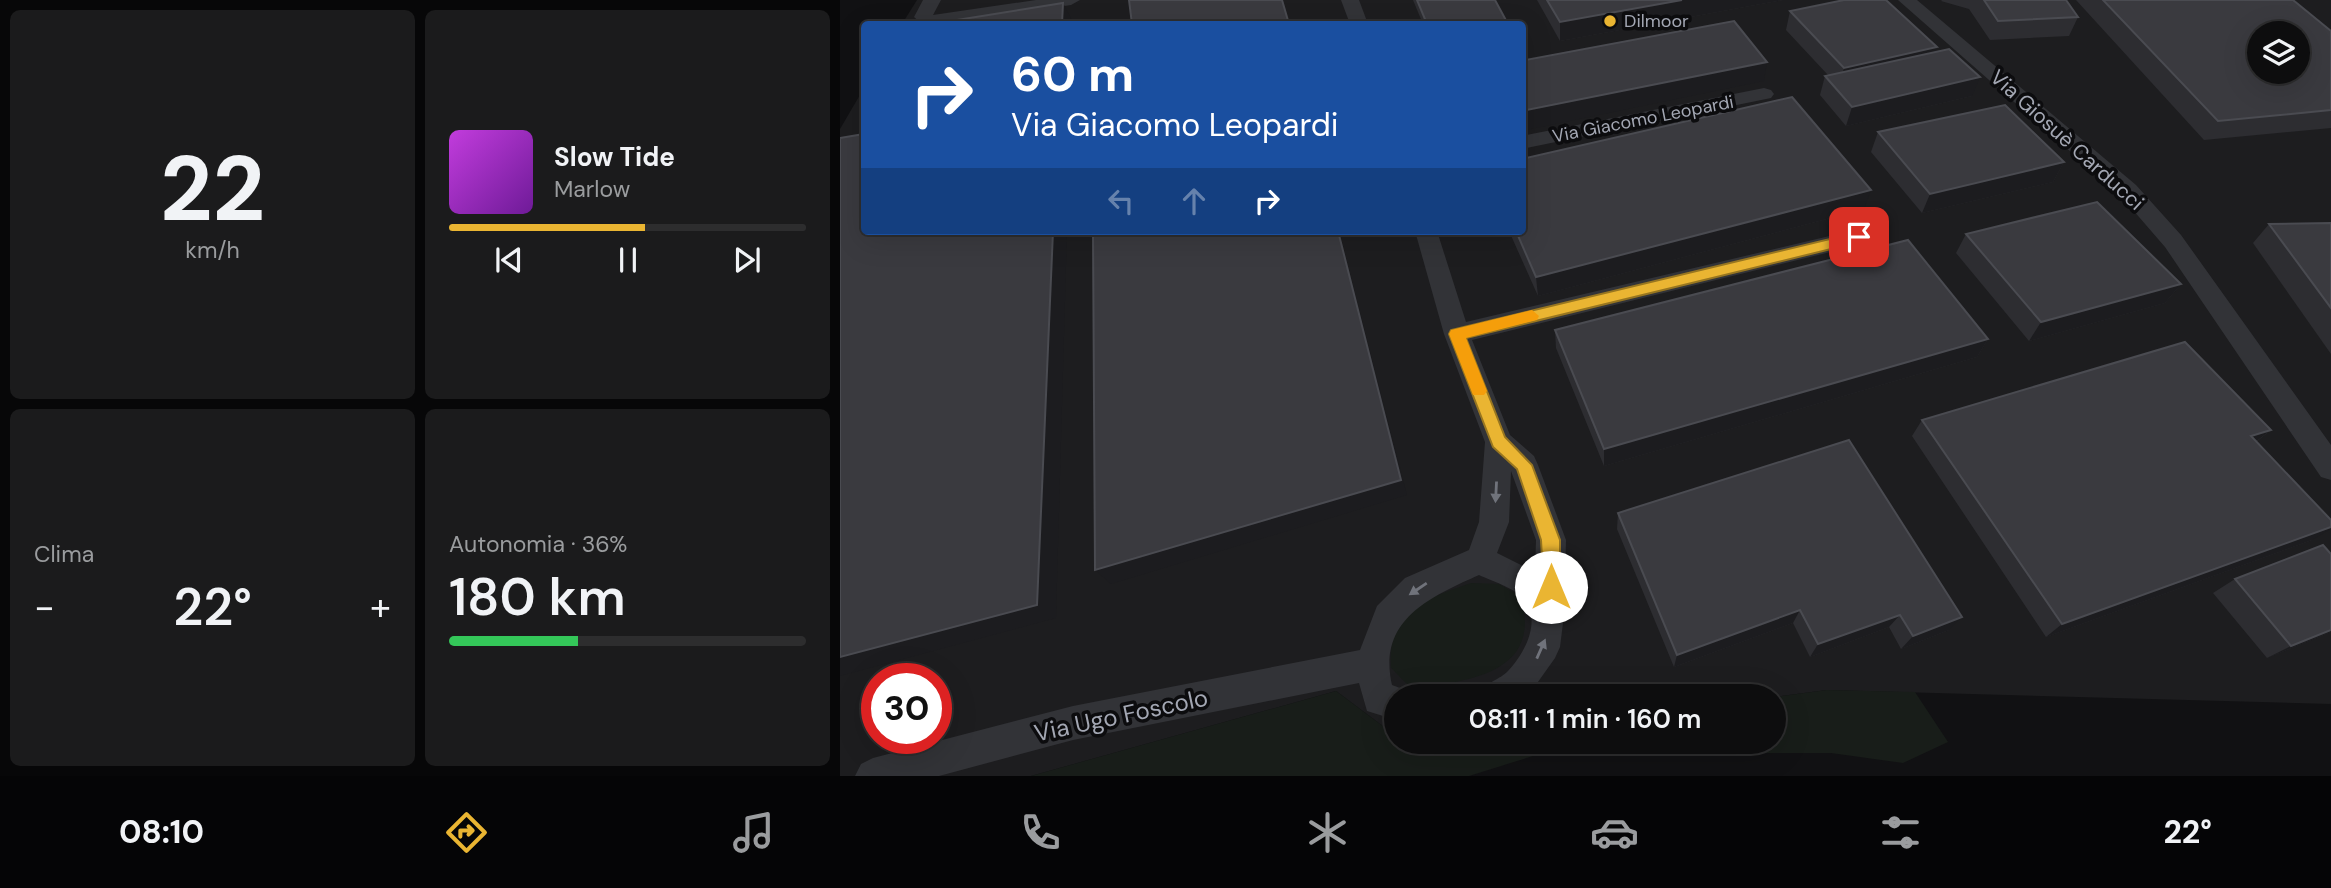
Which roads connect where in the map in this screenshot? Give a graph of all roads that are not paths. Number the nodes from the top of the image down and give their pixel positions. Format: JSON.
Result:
{"nodes":[{"id":1,"x":932,"y":0,"type":"edge"},
{"id":2,"x":1071,"y":0,"type":"edge"},
{"id":3,"x":1350,"y":0,"type":"edge"},
{"id":4,"x":1907,"y":0,"type":"edge"},
{"id":5,"x":1358,"y":21,"type":"edge"},
{"id":6,"x":1764,"y":94,"type":"dead end"},
{"id":7,"x":1526,"y":142,"type":"edge"},
{"id":8,"x":1427,"y":235,"type":"edge"},
{"id":9,"x":1859,"y":237,"type":"dead end"},
{"id":10,"x":1457,"y":334,"type":"junction"},
{"id":11,"x":1499,"y":442,"type":"junction"},
{"id":12,"x":2331,"y":468,"type":"edge"},
{"id":13,"x":1480,"y":560,"type":"junction"},
{"id":14,"x":1548,"y":615,"type":"junction"},
{"id":15,"x":1371,"y":664,"type":"junction"},
{"id":16,"x":1518,"y":684,"type":"edge"},
{"id":17,"x":1384,"y":700,"type":"edge"},
{"id":18,"x":873,"y":776,"type":"edge"}],
"edges":[{"from":1,"to":2,"type":"street"},
{"from":3,"to":5,"type":"street"},
{"from":4,"to":12,"type":"street","name":"Via Giosuè Carducci"},
{"from":6,"to":7,"type":"street","name":"Via Giacomo Leopardi"},
{"from":8,"to":10,"type":"street"},
{"from":9,"to":10,"type":"street"},
{"from":10,"to":11,"type":"street"},
{"from":11,"to":13,"type":"street","one_way":true},
{"from":11,"to":14,"type":"street"},
{"from":13,"to":14,"type":"street"},
{"from":13,"to":15,"type":"street","one_way":true},
{"from":16,"to":14,"type":"street","one_way":true},
{"from":15,"to":17,"type":"street"},
{"from":15,"to":18,"type":"street","name":"Via Ugo Foscolo"}]}
